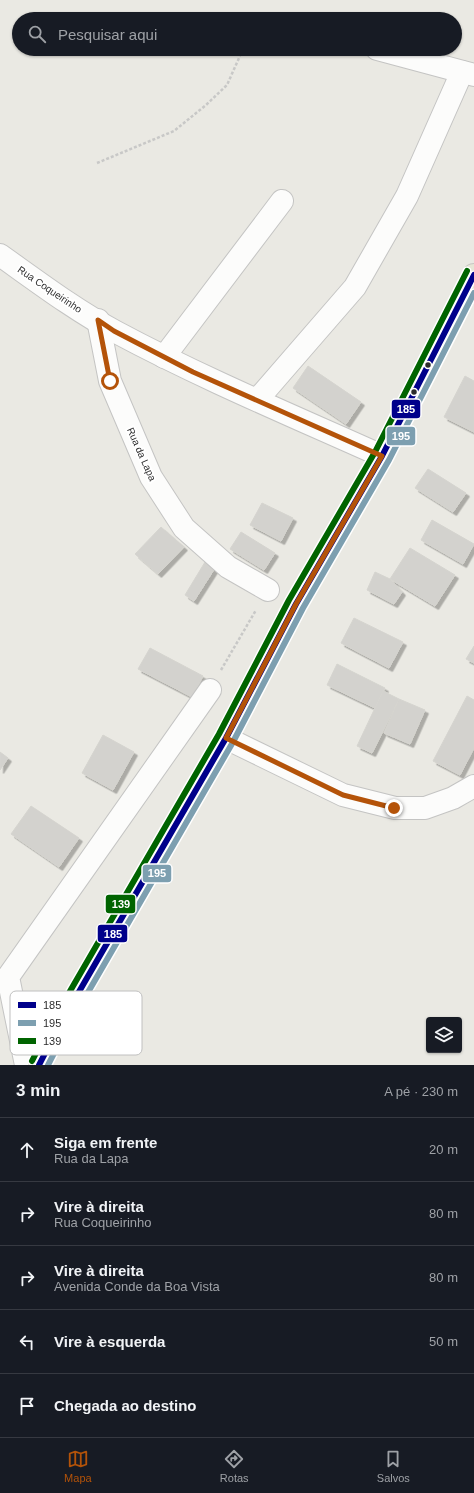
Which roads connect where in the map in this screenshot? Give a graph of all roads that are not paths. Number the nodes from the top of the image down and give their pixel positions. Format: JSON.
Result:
{"nodes":[{"id":1,"x":403,"y":56,"type":"edge"},
{"id":2,"x":468,"y":73,"type":"edge"},
{"id":3,"x":282,"y":201,"type":"dead end"},
{"id":4,"x":0,"y":255,"type":"edge"},
{"id":5,"x":474,"y":275,"type":"edge"},
{"id":6,"x":98,"y":320,"type":"junction"},
{"id":7,"x":164,"y":357,"type":"junction"},
{"id":8,"x":257,"y":400,"type":"junction"},
{"id":9,"x":382,"y":456,"type":"junction"},
{"id":10,"x":268,"y":590,"type":"road end"},
{"id":11,"x":210,"y":690,"type":"road end"},
{"id":12,"x":226,"y":738,"type":"junction"},
{"id":13,"x":474,"y":786,"type":"edge"},
{"id":14,"x":11,"y":991,"type":"edge"},
{"id":15,"x":81,"y":991,"type":"edge"},
{"id":16,"x":24,"y":1055,"type":"edge"},
{"id":17,"x":44,"y":1055,"type":"edge"},
{"id":18,"x":26,"y":1065,"type":"edge"},
{"id":19,"x":38,"y":1065,"type":"edge"}],
"edges":[{"from":1,"to":2,"type":"street"},
{"from":2,"to":8,"type":"street"},
{"from":3,"to":7,"type":"street"},
{"from":4,"to":6,"type":"street","name":"Rua Coqueirinho"},
{"from":5,"to":9,"type":"main road"},
{"from":6,"to":7,"type":"street","name":"Rua Coqueirinho"},
{"from":6,"to":10,"type":"street","name":"Rua da Lapa"},
{"from":7,"to":8,"type":"street","name":"Rua Coqueirinho"},
{"from":8,"to":9,"type":"street","name":"Rua Coqueirinho"},
{"from":9,"to":12,"type":"main road"},
{"from":11,"to":14,"type":"street"},
{"from":12,"to":13,"type":"street"},
{"from":12,"to":15,"type":"main road"},
{"from":16,"to":18,"type":"street"},
{"from":17,"to":19,"type":"main road"}]}
